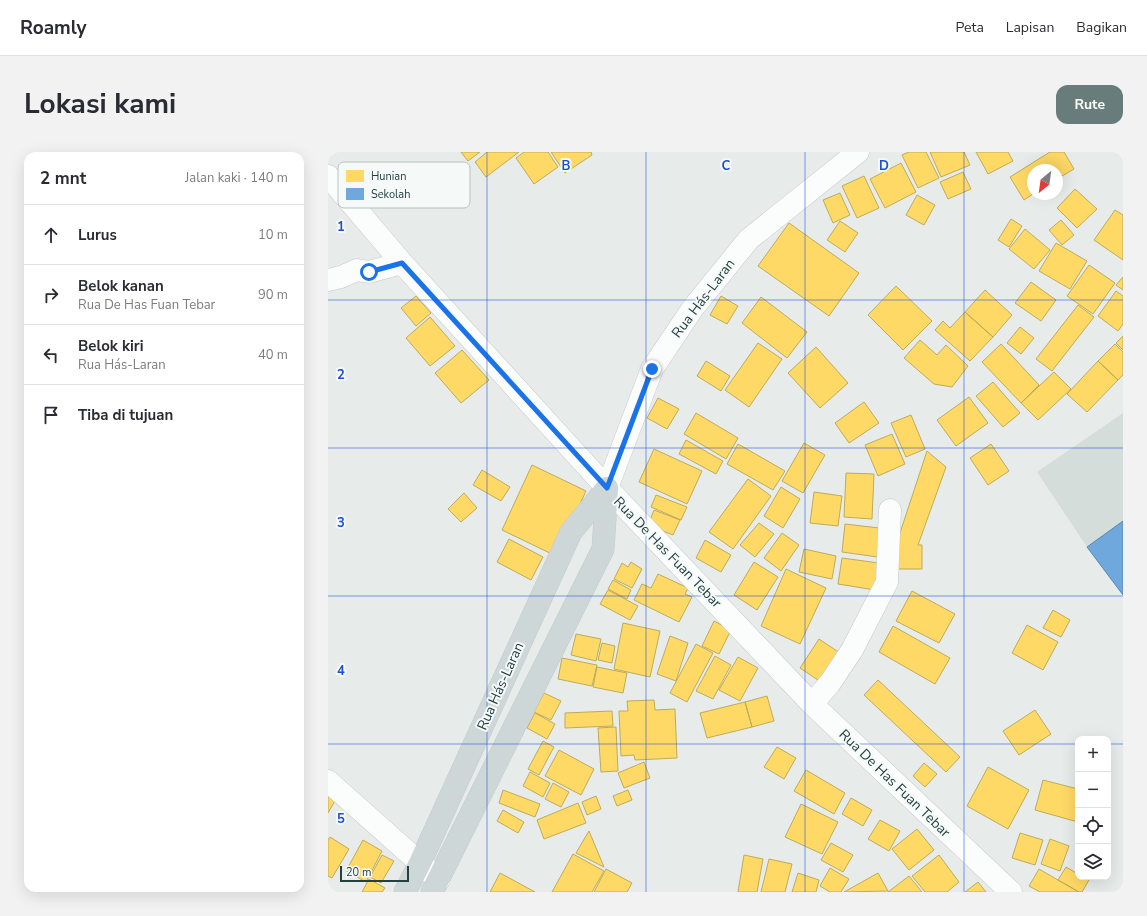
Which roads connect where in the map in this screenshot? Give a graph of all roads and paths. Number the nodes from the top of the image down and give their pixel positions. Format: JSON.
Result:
{"nodes":[{"id":1,"x":858,"y":152,"type":"edge"},
{"id":2,"x":328,"y":176,"type":"edge"},
{"id":3,"x":338,"y":188,"type":"edge"},
{"id":4,"x":355,"y":208,"type":"edge"},
{"id":5,"x":402,"y":263,"type":"junction"},
{"id":6,"x":328,"y":280,"type":"edge"},
{"id":7,"x":607,"y":488,"type":"junction"},
{"id":8,"x":890,"y":510,"type":"dead end"},
{"id":9,"x":812,"y":704,"type":"junction"},
{"id":10,"x":328,"y":781,"type":"edge"},
{"id":11,"x":420,"y":863,"type":"junction"},
{"id":12,"x":436,"y":886,"type":"edge"},
{"id":13,"x":405,"y":892,"type":"edge"},
{"id":14,"x":1010,"y":892,"type":"edge"}],
"edges":[{"from":1,"to":7,"type":"street","name":"Rua Hás-Laran"},
{"from":2,"to":3,"type":"street","name":"Rua De Has Fuan Tebar"},
{"from":4,"to":5,"type":"street","name":"Rua De Has Fuan Tebar"},
{"from":5,"to":6,"type":"street"},
{"from":5,"to":7,"type":"street","name":"Rua De Has Fuan Tebar"},
{"from":7,"to":9,"type":"street","name":"Rua De Has Fuan Tebar"},
{"from":7,"to":11,"type":"main road","name":"Rua Hás-Laran"},
{"from":7,"to":12,"type":"main road","name":"Rua Hás-Laran"},
{"from":8,"to":9,"type":"street"},
{"from":9,"to":14,"type":"street","name":"Rua De Has Fuan Tebar"},
{"from":10,"to":11,"type":"street"},
{"from":11,"to":12,"type":"street"},
{"from":11,"to":13,"type":"main road","name":"Rua Hás-Laran"}]}
